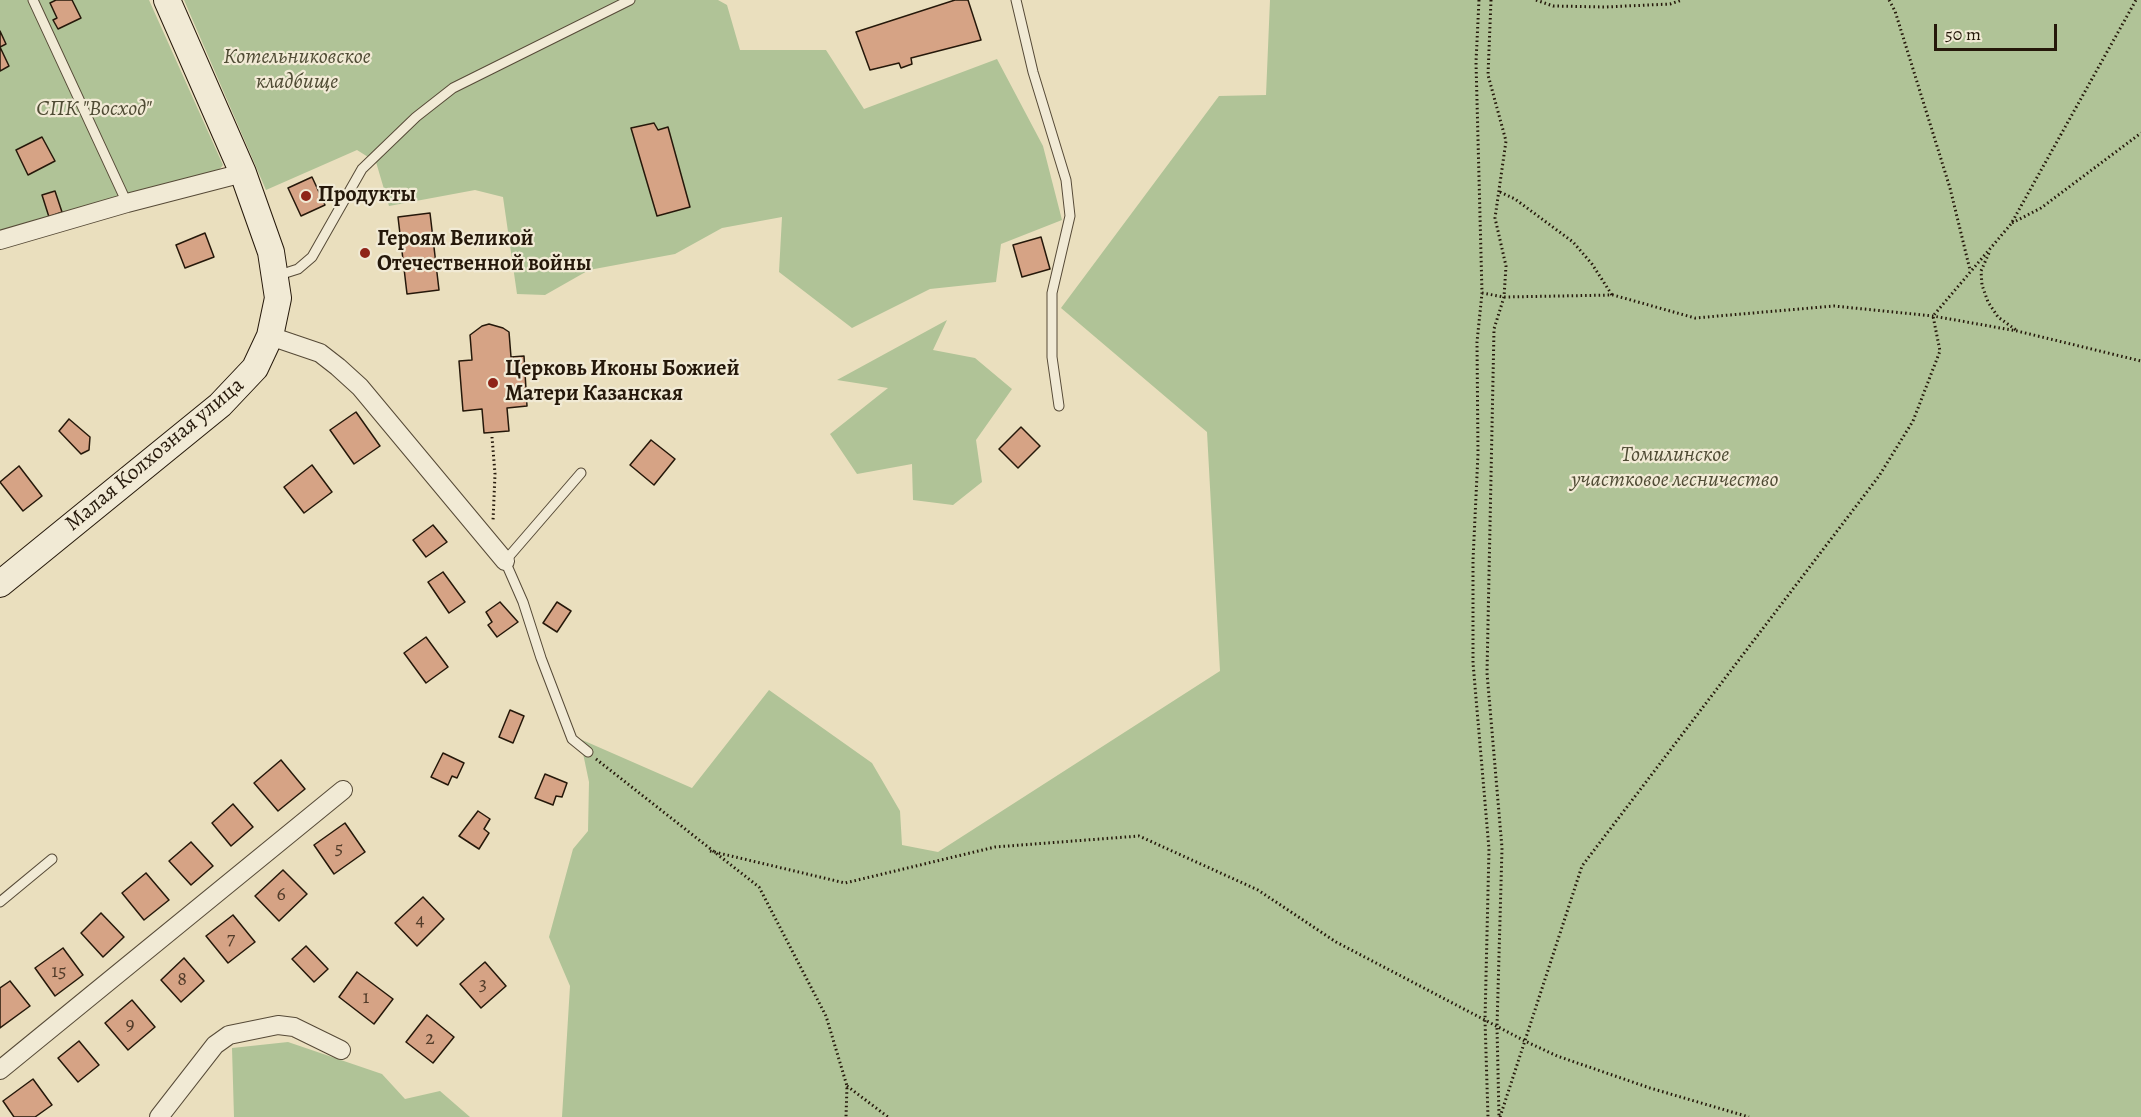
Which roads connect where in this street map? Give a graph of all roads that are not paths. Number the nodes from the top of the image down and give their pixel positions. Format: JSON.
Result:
{"nodes":[{"id":1,"x":33,"y":0,"type":"edge"},
{"id":2,"x":167,"y":0,"type":"edge"},
{"id":3,"x":630,"y":0,"type":"edge"},
{"id":4,"x":1016,"y":0,"type":"edge"},
{"id":5,"x":243,"y":173,"type":"junction"},
{"id":6,"x":127,"y":203,"type":"junction"},
{"id":7,"x":0,"y":240,"type":"edge"},
{"id":8,"x":275,"y":276,"type":"junction"},
{"id":9,"x":270,"y":336,"type":"junction"},
{"id":10,"x":1059,"y":406,"type":"dead end"},
{"id":11,"x":581,"y":473,"type":"dead end"},
{"id":12,"x":505,"y":561,"type":"junction"},
{"id":13,"x":0,"y":584,"type":"edge"},
{"id":14,"x":588,"y":752,"type":"road end"},
{"id":15,"x":342,"y":790,"type":"dead end"},
{"id":16,"x":52,"y":859,"type":"dead end"},
{"id":17,"x":0,"y":902,"type":"edge"},
{"id":18,"x":341,"y":1050,"type":"dead end"},
{"id":19,"x":0,"y":1070,"type":"edge"},
{"id":20,"x":159,"y":1117,"type":"edge"}],
"edges":[{"from":1,"to":6,"type":"lane"},
{"from":2,"to":5,"type":"street","name":"Малая Колхозная улица"},
{"from":3,"to":8,"type":"lane"},
{"from":4,"to":10,"type":"lane"},
{"from":5,"to":6,"type":"street"},
{"from":5,"to":8,"type":"street","name":"Малая Колхозная улица"},
{"from":6,"to":7,"type":"street"},
{"from":8,"to":9,"type":"street","name":"Малая Колхозная улица"},
{"from":9,"to":12,"type":"street"},
{"from":9,"to":13,"type":"street","name":"Малая Колхозная улица"},
{"from":11,"to":12,"type":"lane"},
{"from":12,"to":14,"type":"lane"},
{"from":15,"to":19,"type":"street"},
{"from":16,"to":17,"type":"lane"},
{"from":18,"to":20,"type":"street"}]}
